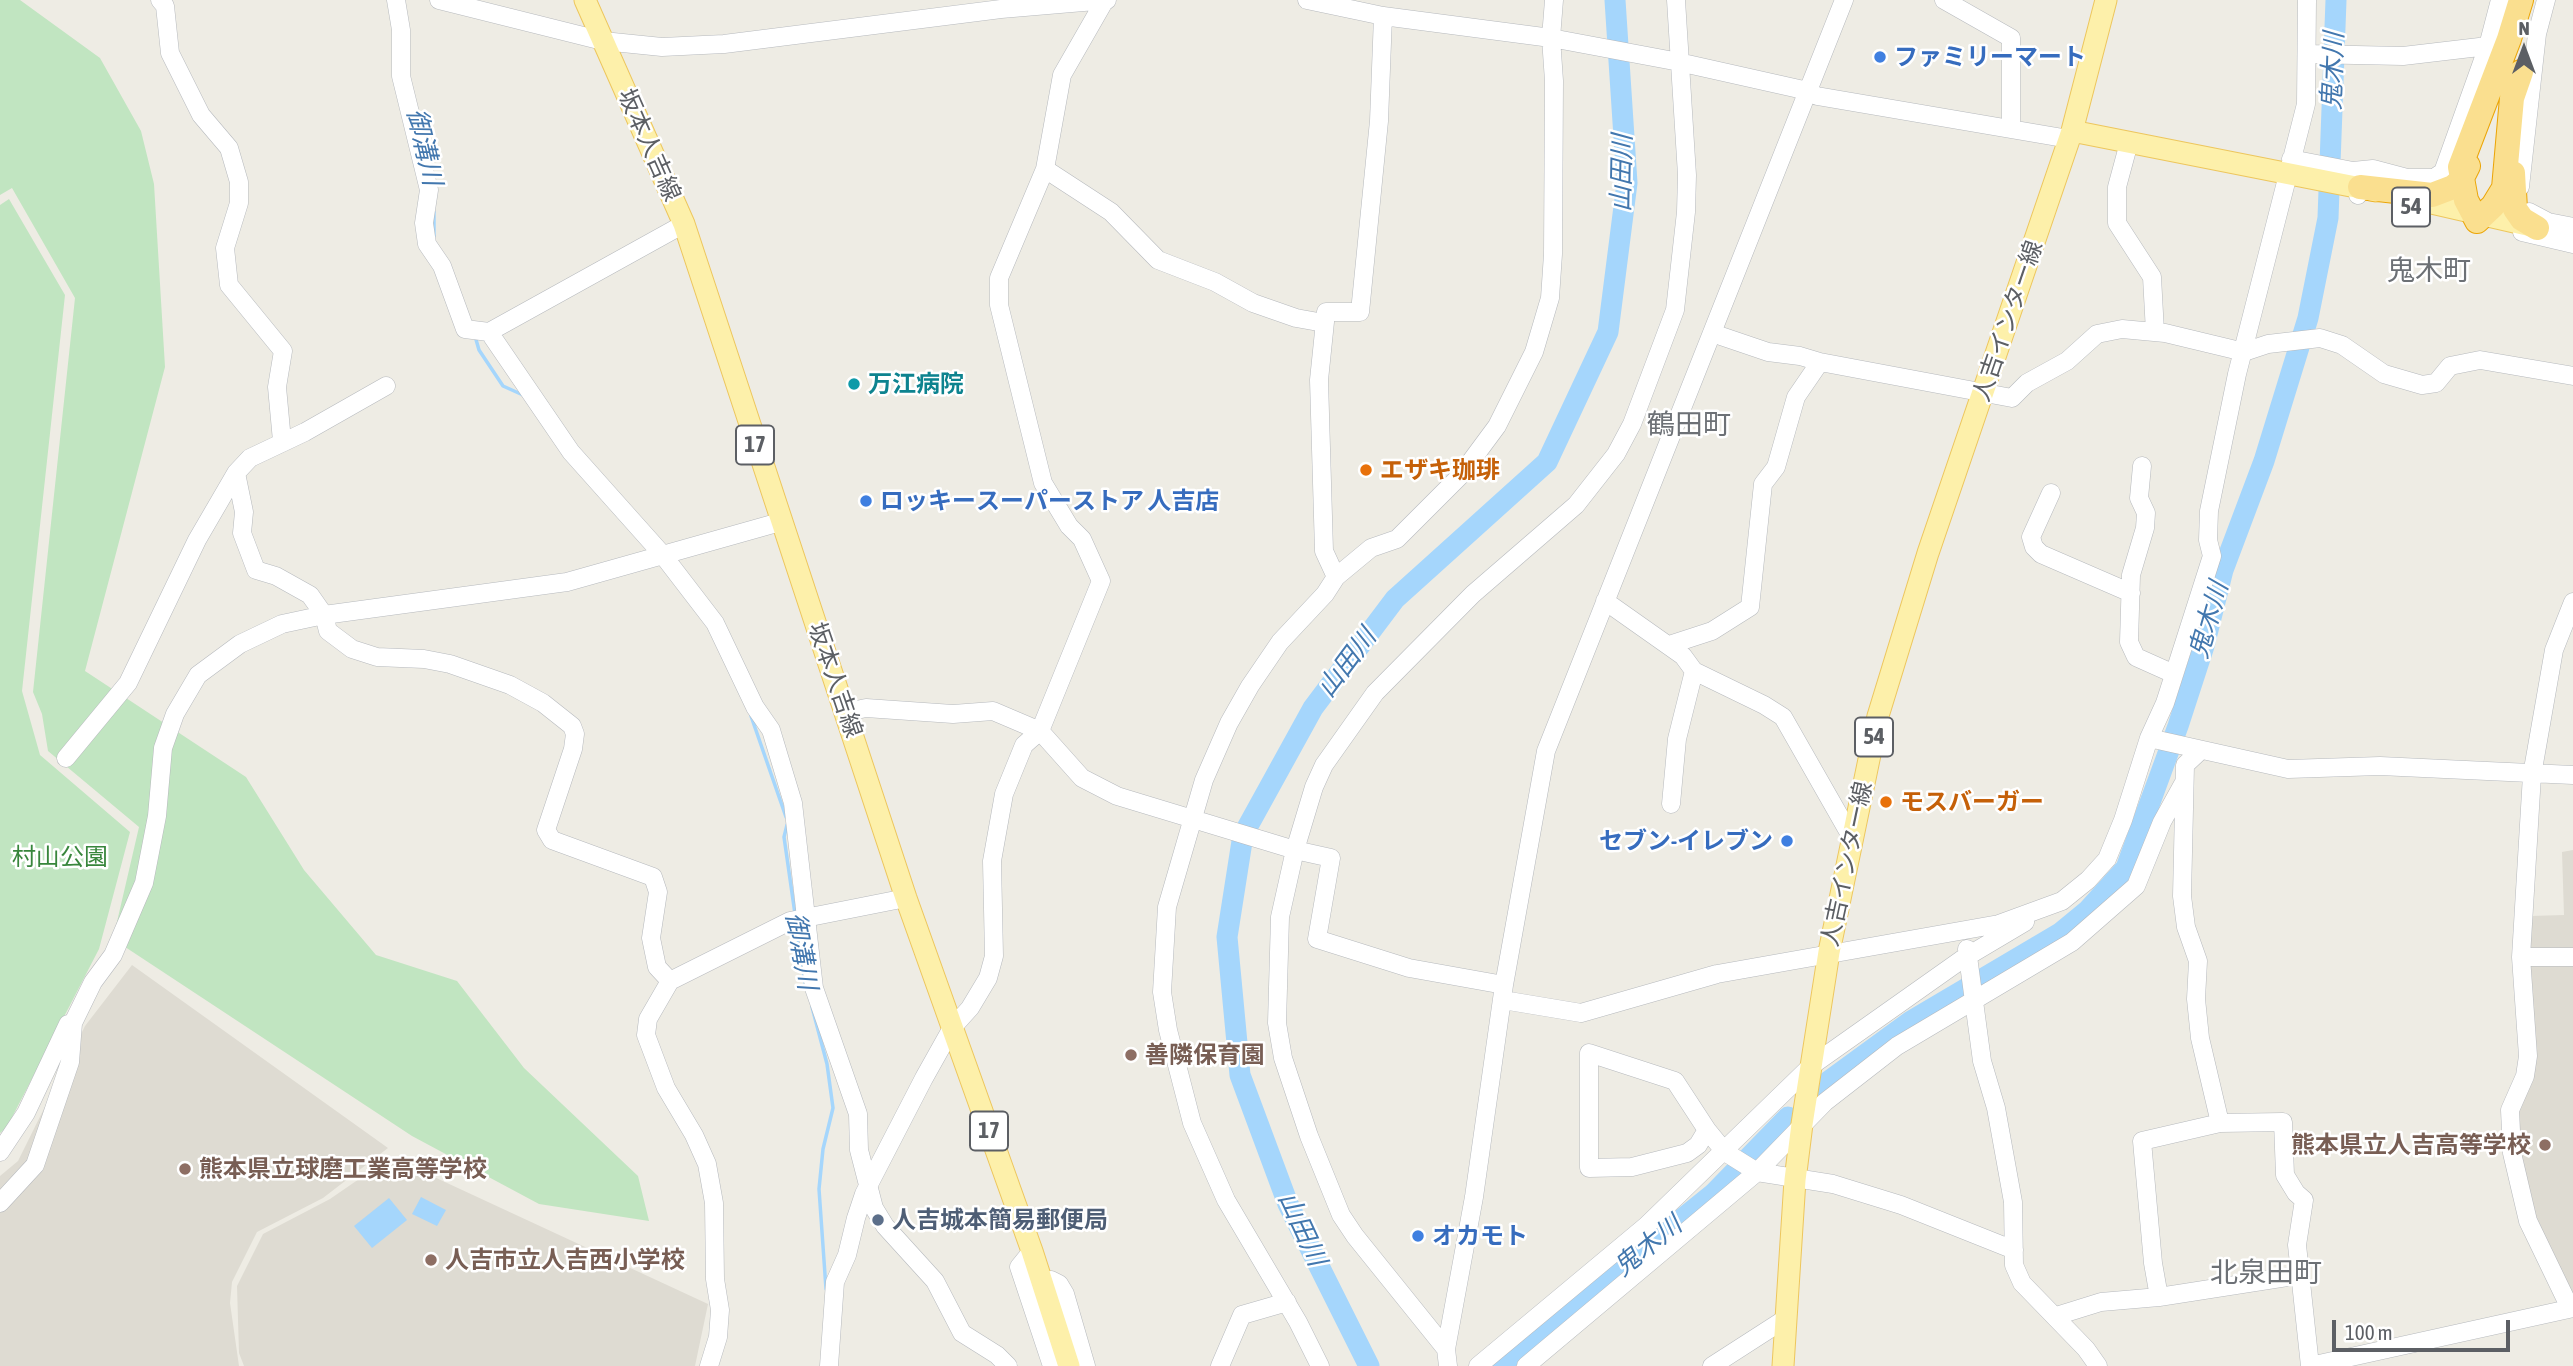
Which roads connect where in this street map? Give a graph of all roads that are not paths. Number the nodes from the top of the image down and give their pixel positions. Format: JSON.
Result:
{"nodes":[{"id":1,"x":160,"y":0,"type":"edge"},
{"id":2,"x":396,"y":0,"type":"edge"},
{"id":3,"x":439,"y":0,"type":"edge"},
{"id":4,"x":585,"y":0,"type":"edge"},
{"id":5,"x":1106,"y":0,"type":"edge"},
{"id":6,"x":1307,"y":0,"type":"edge"},
{"id":7,"x":1554,"y":0,"type":"edge"},
{"id":8,"x":1676,"y":0,"type":"edge"},
{"id":9,"x":1844,"y":0,"type":"edge"},
{"id":10,"x":1944,"y":0,"type":"edge"},
{"id":11,"x":2106,"y":0,"type":"edge"},
{"id":12,"x":2307,"y":0,"type":"edge"},
{"id":13,"x":2500,"y":0,"type":"edge"},
{"id":14,"x":2521,"y":0,"type":"edge"},
{"id":15,"x":2528,"y":0,"type":"edge"},
{"id":16,"x":2546,"y":0,"type":"edge"},
{"id":17,"x":1972,"y":6,"type":"edge"},
{"id":18,"x":1383,"y":16,"type":"junction"},
{"id":19,"x":1556,"y":39,"type":"junction"},
{"id":20,"x":603,"y":41,"type":"junction"},
{"id":21,"x":2499,"y":43,"type":"junction"},
{"id":22,"x":2307,"y":54,"type":"junction"},
{"id":23,"x":1677,"y":62,"type":"junction"},
{"id":24,"x":2521,"y":72,"type":"junction"},
{"id":25,"x":1808,"y":91,"type":"junction"},
{"id":26,"x":2011,"y":122,"type":"junction"},
{"id":27,"x":2071,"y":135,"type":"junction"},
{"id":28,"x":2127,"y":150,"type":"junction"},
{"id":29,"x":1045,"y":169,"type":"junction"},
{"id":30,"x":2288,"y":171,"type":"junction"},
{"id":31,"x":2462,"y":180,"type":"junction"},
{"id":32,"x":2353,"y":186,"type":"junction"},
{"id":33,"x":2504,"y":188,"type":"junction"},
{"id":34,"x":2477,"y":216,"type":"junction"},
{"id":35,"x":684,"y":224,"type":"junction"},
{"id":36,"x":2573,"y":227,"type":"edge"},
{"id":37,"x":2537,"y":228,"type":"junction"},
{"id":38,"x":2573,"y":236,"type":"edge"},
{"id":39,"x":2573,"y":244,"type":"edge"},
{"id":40,"x":1324,"y":323,"type":"junction"},
{"id":41,"x":489,"y":332,"type":"junction"},
{"id":42,"x":2155,"y":332,"type":"junction"},
{"id":43,"x":1712,"y":333,"type":"junction"},
{"id":44,"x":2244,"y":352,"type":"junction"},
{"id":45,"x":1820,"y":362,"type":"junction"},
{"id":46,"x":2573,"y":376,"type":"edge"},
{"id":47,"x":386,"y":386,"type":"dead end"},
{"id":48,"x":1983,"y":392,"type":"junction"},
{"id":49,"x":282,"y":441,"type":"junction"},
{"id":50,"x":2142,"y":466,"type":"dead end"},
{"id":51,"x":236,"y":473,"type":"junction"},
{"id":52,"x":2052,"y":493,"type":"dead end"},
{"id":53,"x":780,"y":522,"type":"junction"},
{"id":54,"x":662,"y":554,"type":"junction"},
{"id":55,"x":1336,"y":577,"type":"junction"},
{"id":56,"x":2131,"y":593,"type":"junction"},
{"id":57,"x":1605,"y":601,"type":"junction"},
{"id":58,"x":2573,"y":603,"type":"edge"},
{"id":59,"x":324,"y":615,"type":"junction"},
{"id":60,"x":1669,"y":645,"type":"junction"},
{"id":61,"x":1694,"y":671,"type":"junction"},
{"id":62,"x":2174,"y":674,"type":"junction"},
{"id":63,"x":847,"y":712,"type":"junction"},
{"id":64,"x":1040,"y":731,"type":"junction"},
{"id":65,"x":2149,"y":738,"type":"junction"},
{"id":66,"x":2201,"y":750,"type":"junction"},
{"id":67,"x":66,"y":758,"type":"dead end"},
{"id":68,"x":2532,"y":775,"type":"junction"},
{"id":69,"x":2573,"y":775,"type":"edge"},
{"id":70,"x":2183,"y":784,"type":"junction"},
{"id":71,"x":1671,"y":804,"type":"dead end"},
{"id":72,"x":1192,"y":817,"type":"junction"},
{"id":73,"x":1852,"y":838,"type":"junction"},
{"id":74,"x":1295,"y":850,"type":"junction"},
{"id":75,"x":906,"y":898,"type":"junction"},
{"id":76,"x":2029,"y":914,"type":"junction"},
{"id":77,"x":808,"y":916,"type":"junction"},
{"id":78,"x":1965,"y":931,"type":"junction"},
{"id":79,"x":1829,"y":952,"type":"junction"},
{"id":80,"x":2521,"y":957,"type":"junction"},
{"id":81,"x":2573,"y":957,"type":"edge"},
{"id":82,"x":1968,"y":958,"type":"junction"},
{"id":83,"x":670,"y":982,"type":"junction"},
{"id":84,"x":1503,"y":993,"type":"junction"},
{"id":85,"x":1973,"y":993,"type":"junction"},
{"id":86,"x":73,"y":1023,"type":"junction"},
{"id":87,"x":952,"y":1028,"type":"junction"},
{"id":88,"x":1811,"y":1066,"type":"junction"},
{"id":89,"x":1802,"y":1124,"type":"junction"},
{"id":90,"x":2220,"y":1124,"type":"junction"},
{"id":91,"x":1707,"y":1130,"type":"junction"},
{"id":92,"x":0,"y":1152,"type":"edge"},
{"id":93,"x":1725,"y":1152,"type":"junction"},
{"id":94,"x":1757,"y":1172,"type":"junction"},
{"id":95,"x":1795,"y":1180,"type":"junction"},
{"id":96,"x":869,"y":1186,"type":"junction"},
{"id":97,"x":0,"y":1203,"type":"edge"},
{"id":98,"x":2014,"y":1250,"type":"junction"},
{"id":99,"x":1032,"y":1251,"type":"junction"},
{"id":100,"x":2300,"y":1275,"type":"junction"},
{"id":101,"x":1042,"y":1282,"type":"junction"},
{"id":102,"x":2159,"y":1297,"type":"junction"},
{"id":103,"x":1287,"y":1302,"type":"junction"},
{"id":104,"x":2572,"y":1308,"type":"edge"},
{"id":105,"x":2056,"y":1316,"type":"junction"},
{"id":106,"x":1785,"y":1319,"type":"junction"},
{"id":107,"x":1447,"y":1358,"type":"edge"},
{"id":108,"x":709,"y":1366,"type":"edge"},
{"id":109,"x":829,"y":1366,"type":"edge"},
{"id":110,"x":1008,"y":1366,"type":"edge"},
{"id":111,"x":1052,"y":1366,"type":"edge"},
{"id":112,"x":1069,"y":1366,"type":"edge"},
{"id":113,"x":1086,"y":1366,"type":"edge"},
{"id":114,"x":1220,"y":1366,"type":"edge"},
{"id":115,"x":1320,"y":1366,"type":"edge"},
{"id":116,"x":1478,"y":1366,"type":"edge"},
{"id":117,"x":1526,"y":1366,"type":"edge"},
{"id":118,"x":1712,"y":1366,"type":"edge"},
{"id":119,"x":1783,"y":1366,"type":"edge"},
{"id":120,"x":2098,"y":1366,"type":"edge"},
{"id":121,"x":2310,"y":1366,"type":"edge"}],
"edges":[{"from":1,"to":49,"type":"street"},
{"from":2,"to":41,"type":"street"},
{"from":3,"to":20,"type":"street"},
{"from":4,"to":20,"type":"main road","name":"坂本人吉線","number":"17"},
{"from":5,"to":20,"type":"street"},
{"from":5,"to":29,"type":"street"},
{"from":6,"to":18,"type":"street"},
{"from":7,"to":19,"type":"street"},
{"from":8,"to":23,"type":"street"},
{"from":9,"to":25,"type":"street"},
{"from":10,"to":17,"type":"street"},
{"from":11,"to":27,"type":"main road","name":"人吉インター線"},
{"from":12,"to":22,"type":"street"},
{"from":13,"to":21,"type":"street"},
{"from":14,"to":21,"type":"highway"},
{"from":15,"to":24,"type":"highway"},
{"from":16,"to":36,"type":"street"},
{"from":17,"to":26,"type":"street"},
{"from":18,"to":19,"type":"street"},
{"from":18,"to":40,"type":"street"},
{"from":19,"to":23,"type":"street"},
{"from":19,"to":55,"type":"street"},
{"from":20,"to":35,"type":"main road","name":"坂本人吉線","number":"17"},
{"from":21,"to":22,"type":"street"},
{"from":21,"to":31,"type":"highway"},
{"from":21,"to":32,"type":"street"},
{"from":22,"to":30,"type":"street"},
{"from":23,"to":25,"type":"street"},
{"from":23,"to":74,"type":"street"},
{"from":24,"to":33,"type":"highway"},
{"from":24,"to":37,"type":"highway"},
{"from":25,"to":26,"type":"street"},
{"from":25,"to":27,"type":"street"},
{"from":25,"to":43,"type":"street"},
{"from":26,"to":27,"type":"street"},
{"from":27,"to":28,"type":"main road","number":"54"},
{"from":27,"to":30,"type":"main road","number":"54"},
{"from":27,"to":48,"type":"main road","name":"人吉インター線","number":"54"},
{"from":28,"to":30,"type":"main road","number":"54"},
{"from":28,"to":42,"type":"street"},
{"from":29,"to":40,"type":"street"},
{"from":29,"to":64,"type":"street"},
{"from":30,"to":32,"type":"main road","number":"54"},
{"from":30,"to":44,"type":"street"},
{"from":31,"to":32,"type":"highway"},
{"from":31,"to":33,"type":"highway"},
{"from":31,"to":34,"type":"highway"},
{"from":32,"to":34,"type":"main road","number":"54"},
{"from":33,"to":34,"type":"highway"},
{"from":34,"to":37,"type":"main road","number":"54"},
{"from":34,"to":39,"type":"street"},
{"from":35,"to":41,"type":"street"},
{"from":35,"to":53,"type":"main road","name":"坂本人吉線","number":"17"},
{"from":37,"to":38,"type":"street"},
{"from":40,"to":55,"type":"street"},
{"from":41,"to":54,"type":"street"},
{"from":42,"to":44,"type":"street"},
{"from":42,"to":48,"type":"street"},
{"from":43,"to":45,"type":"street"},
{"from":43,"to":57,"type":"street"},
{"from":44,"to":46,"type":"street"},
{"from":44,"to":62,"type":"street"},
{"from":45,"to":48,"type":"street"},
{"from":45,"to":60,"type":"street"},
{"from":47,"to":49,"type":"street"},
{"from":48,"to":73,"type":"main road","name":"人吉インター線","number":"54"},
{"from":49,"to":51,"type":"street"},
{"from":50,"to":56,"type":"street"},
{"from":51,"to":59,"type":"street"},
{"from":51,"to":67,"type":"street"},
{"from":52,"to":56,"type":"street"},
{"from":53,"to":54,"type":"street"},
{"from":53,"to":63,"type":"main road","name":"坂本人吉線","number":"17"},
{"from":54,"to":59,"type":"street"},
{"from":54,"to":77,"type":"street"},
{"from":55,"to":72,"type":"street"},
{"from":56,"to":62,"type":"street"},
{"from":57,"to":60,"type":"street"},
{"from":57,"to":84,"type":"street"},
{"from":58,"to":68,"type":"street"},
{"from":59,"to":83,"type":"street"},
{"from":59,"to":86,"type":"street"},
{"from":60,"to":61,"type":"street"},
{"from":61,"to":71,"type":"street"},
{"from":61,"to":73,"type":"street"},
{"from":62,"to":65,"type":"street"},
{"from":63,"to":64,"type":"street"},
{"from":63,"to":75,"type":"main road","name":"坂本人吉線","number":"17"},
{"from":64,"to":72,"type":"street"},
{"from":64,"to":87,"type":"street"},
{"from":65,"to":66,"type":"street"},
{"from":65,"to":76,"type":"street"},
{"from":66,"to":68,"type":"street"},
{"from":66,"to":70,"type":"street"},
{"from":68,"to":69,"type":"street"},
{"from":68,"to":80,"type":"street"},
{"from":70,"to":85,"type":"street"},
{"from":70,"to":90,"type":"street"},
{"from":72,"to":74,"type":"street"},
{"from":72,"to":103,"type":"street"},
{"from":73,"to":79,"type":"main road","name":"人吉インター線","number":"54"},
{"from":74,"to":84,"type":"street"},
{"from":74,"to":107,"type":"street"},
{"from":75,"to":77,"type":"street"},
{"from":75,"to":87,"type":"main road","name":"坂本人吉線","number":"17"},
{"from":76,"to":78,"type":"street"},
{"from":76,"to":82,"type":"street"},
{"from":77,"to":83,"type":"street"},
{"from":77,"to":96,"type":"street"},
{"from":78,"to":79,"type":"street"},
{"from":78,"to":82,"type":"street"},
{"from":79,"to":84,"type":"street"},
{"from":79,"to":88,"type":"main road","name":"人吉インター線","number":"54"},
{"from":80,"to":81,"type":"street"},
{"from":80,"to":104,"type":"street"},
{"from":82,"to":85,"type":"street"},
{"from":82,"to":88,"type":"street"},
{"from":83,"to":108,"type":"street"},
{"from":84,"to":107,"type":"street"},
{"from":85,"to":89,"type":"street"},
{"from":85,"to":98,"type":"street"},
{"from":86,"to":92,"type":"street"},
{"from":86,"to":97,"type":"street"},
{"from":87,"to":96,"type":"street"},
{"from":87,"to":99,"type":"main road","name":"坂本人吉線","number":"17"},
{"from":88,"to":89,"type":"main road","name":"人吉インター線","number":"54"},
{"from":88,"to":93,"type":"street"},
{"from":89,"to":94,"type":"street"},
{"from":89,"to":95,"type":"main road","name":"人吉インター線","number":"54"},
{"from":90,"to":100,"type":"street"},
{"from":90,"to":102,"type":"street"},
{"from":91,"to":91,"type":"street"},
{"from":91,"to":93,"type":"street"},
{"from":93,"to":94,"type":"street"},
{"from":93,"to":116,"type":"street"},
{"from":94,"to":95,"type":"street"},
{"from":94,"to":117,"type":"street"},
{"from":95,"to":98,"type":"street"},
{"from":95,"to":106,"type":"main road","name":"人吉インター線","number":"54"},
{"from":96,"to":109,"type":"street"},
{"from":96,"to":110,"type":"street"},
{"from":98,"to":105,"type":"street"},
{"from":99,"to":101,"type":"main road","name":"坂本人吉線","number":"17"},
{"from":99,"to":111,"type":"street"},
{"from":100,"to":102,"type":"street"},
{"from":100,"to":121,"type":"street"},
{"from":101,"to":112,"type":"main road","name":"坂本人吉線","number":"17"},
{"from":101,"to":113,"type":"street"},
{"from":102,"to":105,"type":"street"},
{"from":103,"to":114,"type":"street"},
{"from":103,"to":115,"type":"street"},
{"from":104,"to":121,"type":"street"},
{"from":105,"to":120,"type":"street"},
{"from":106,"to":118,"type":"street"},
{"from":106,"to":119,"type":"main road","name":"人吉インター線","number":"54"}]}
